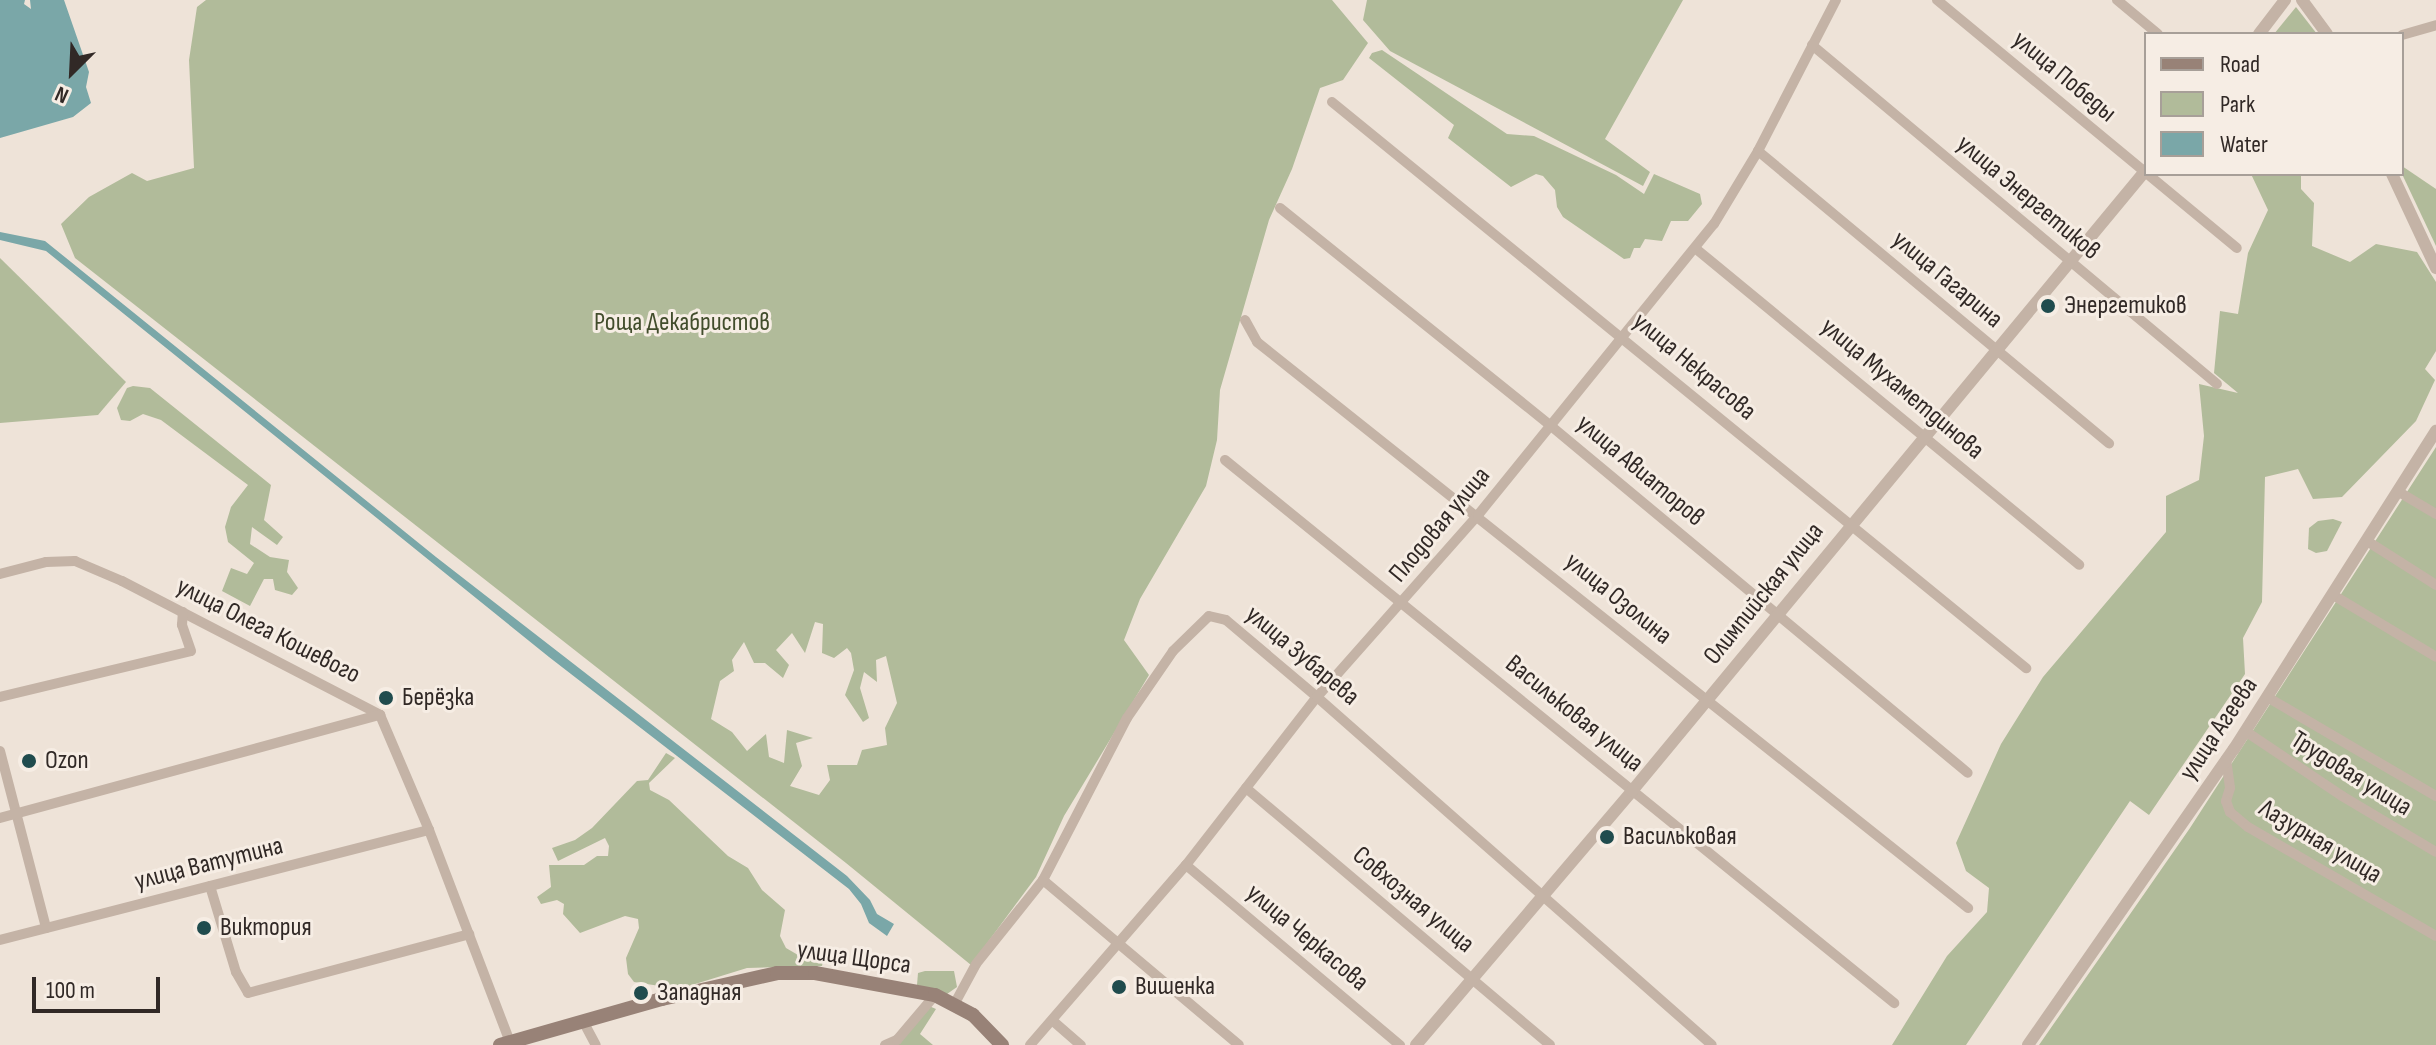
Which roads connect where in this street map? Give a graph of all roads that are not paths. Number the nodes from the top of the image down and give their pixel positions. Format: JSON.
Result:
{"nodes":[{"id":1,"x":1836,"y":0,"type":"edge"},
{"id":2,"x":1937,"y":0,"type":"edge"},
{"id":3,"x":2117,"y":0,"type":"edge"},
{"id":4,"x":2285,"y":0,"type":"edge"},
{"id":5,"x":2302,"y":0,"type":"edge"},
{"id":6,"x":2436,"y":25,"type":"edge"},
{"id":7,"x":2156,"y":32,"type":"edge"},
{"id":8,"x":2261,"y":32,"type":"edge"},
{"id":9,"x":2326,"y":32,"type":"edge"},
{"id":10,"x":2404,"y":34,"type":"edge"},
{"id":11,"x":1812,"y":45,"type":"junction"},
{"id":12,"x":1332,"y":102,"type":"dead end"},
{"id":13,"x":1758,"y":151,"type":"junction"},
{"id":14,"x":2144,"y":170,"type":"edge"},
{"id":15,"x":2144,"y":172,"type":"edge"},
{"id":16,"x":2151,"y":176,"type":"edge"},
{"id":17,"x":2393,"y":176,"type":"edge"},
{"id":18,"x":1280,"y":208,"type":"dead end"},
{"id":19,"x":1695,"y":248,"type":"junction"},
{"id":20,"x":2237,"y":248,"type":"dead end"},
{"id":21,"x":2069,"y":261,"type":"junction"},
{"id":22,"x":2436,"y":268,"type":"edge"},
{"id":23,"x":1245,"y":320,"type":"dead end"},
{"id":24,"x":1624,"y":337,"type":"junction"},
{"id":25,"x":1997,"y":350,"type":"junction"},
{"id":26,"x":2217,"y":384,"type":"dead end"},
{"id":27,"x":1551,"y":426,"type":"junction"},
{"id":28,"x":2436,"y":431,"type":"edge"},
{"id":29,"x":1925,"y":436,"type":"junction"},
{"id":30,"x":2109,"y":443,"type":"dead end"},
{"id":31,"x":1225,"y":460,"type":"dead end"},
{"id":32,"x":2399,"y":492,"type":"junction"},
{"id":33,"x":2436,"y":514,"type":"edge"},
{"id":34,"x":1478,"y":515,"type":"junction"},
{"id":35,"x":1849,"y":525,"type":"junction"},
{"id":36,"x":2367,"y":541,"type":"junction"},
{"id":37,"x":2079,"y":565,"type":"dead end"},
{"id":38,"x":0,"y":574,"type":"edge"},
{"id":39,"x":2436,"y":585,"type":"edge"},
{"id":40,"x":2333,"y":595,"type":"junction"},
{"id":41,"x":1403,"y":603,"type":"junction"},
{"id":42,"x":183,"y":612,"type":"junction"},
{"id":43,"x":1777,"y":613,"type":"junction"},
{"id":44,"x":2436,"y":657,"type":"edge"},
{"id":45,"x":2026,"y":668,"type":"dead end"},
{"id":46,"x":0,"y":697,"type":"edge"},
{"id":47,"x":1317,"y":697,"type":"junction"},
{"id":48,"x":2267,"y":697,"type":"junction"},
{"id":49,"x":1707,"y":699,"type":"junction"},
{"id":50,"x":380,"y":715,"type":"junction"},
{"id":51,"x":2245,"y":731,"type":"junction"},
{"id":52,"x":0,"y":751,"type":"edge"},
{"id":53,"x":2226,"y":759,"type":"junction"},
{"id":54,"x":1968,"y":773,"type":"dead end"},
{"id":55,"x":1246,"y":788,"type":"junction"},
{"id":56,"x":1632,"y":791,"type":"junction"},
{"id":57,"x":2436,"y":796,"type":"edge"},
{"id":58,"x":17,"y":814,"type":"junction"},
{"id":59,"x":0,"y":818,"type":"edge"},
{"id":60,"x":429,"y":830,"type":"junction"},
{"id":61,"x":2436,"y":852,"type":"edge"},
{"id":62,"x":1186,"y":865,"type":"junction"},
{"id":63,"x":1043,"y":880,"type":"junction"},
{"id":64,"x":210,"y":886,"type":"junction"},
{"id":65,"x":1542,"y":898,"type":"junction"},
{"id":66,"x":1968,"y":908,"type":"dead end"},
{"id":67,"x":46,"y":928,"type":"junction"},
{"id":68,"x":469,"y":934,"type":"junction"},
{"id":69,"x":2436,"y":936,"type":"edge"},
{"id":70,"x":0,"y":940,"type":"edge"},
{"id":71,"x":1119,"y":943,"type":"junction"},
{"id":72,"x":1472,"y":979,"type":"junction"},
{"id":73,"x":935,"y":995,"type":"junction"},
{"id":74,"x":955,"y":1003,"type":"junction"},
{"id":75,"x":1894,"y":1003,"type":"dead end"},
{"id":76,"x":583,"y":1021,"type":"junction"},
{"id":77,"x":1053,"y":1021,"type":"junction"},
{"id":78,"x":507,"y":1044,"type":"edge"},
{"id":79,"x":596,"y":1045,"type":"edge"},
{"id":80,"x":885,"y":1045,"type":"edge"},
{"id":81,"x":1002,"y":1045,"type":"edge"},
{"id":82,"x":1030,"y":1045,"type":"edge"},
{"id":83,"x":1081,"y":1045,"type":"edge"},
{"id":84,"x":1239,"y":1045,"type":"edge"},
{"id":85,"x":1400,"y":1045,"type":"edge"},
{"id":86,"x":1416,"y":1045,"type":"edge"},
{"id":87,"x":1550,"y":1045,"type":"edge"},
{"id":88,"x":1712,"y":1045,"type":"edge"},
{"id":89,"x":2028,"y":1045,"type":"edge"}],
"edges":[{"from":1,"to":11,"type":"street","name":"Плодовая улица"},
{"from":2,"to":14,"type":"street","name":"улица Победы"},
{"from":3,"to":7,"type":"street"},
{"from":4,"to":8,"type":"street"},
{"from":5,"to":9,"type":"street"},
{"from":6,"to":10,"type":"street"},
{"from":11,"to":13,"type":"street","name":"Плодовая улица"},
{"from":11,"to":21,"type":"street","name":"улица Энергетиков"},
{"from":12,"to":24,"type":"street","name":"улица Некрасова"},
{"from":13,"to":19,"type":"street","name":"Плодовая улица"},
{"from":13,"to":25,"type":"street","name":"улица Гагарина"},
{"from":15,"to":21,"type":"street","name":"Олимпийская улица"},
{"from":16,"to":20,"type":"street","name":"улица Победы"},
{"from":17,"to":22,"type":"street"},
{"from":18,"to":27,"type":"street","name":"улица Авиаторов"},
{"from":19,"to":24,"type":"street","name":"Плодовая улица"},
{"from":19,"to":29,"type":"street","name":"улица Мухаметдинова"},
{"from":21,"to":25,"type":"street","name":"Олимпийская улица"},
{"from":21,"to":26,"type":"street","name":"улица Энергетиков"},
{"from":23,"to":34,"type":"street","name":"улица Озолина"},
{"from":24,"to":27,"type":"street","name":"Плодовая улица"},
{"from":24,"to":35,"type":"street","name":"улица Некрасова"},
{"from":25,"to":29,"type":"street","name":"Олимпийская улица"},
{"from":25,"to":30,"type":"street","name":"улица Гагарина"},
{"from":27,"to":34,"type":"street","name":"Плодовая улица"},
{"from":27,"to":43,"type":"street","name":"улица Авиаторов"},
{"from":28,"to":32,"type":"street","name":"улица Агеева"},
{"from":29,"to":35,"type":"street","name":"Олимпийская улица"},
{"from":29,"to":37,"type":"street","name":"улица Мухаметдинова"},
{"from":31,"to":41,"type":"street","name":"Васильковая улица"},
{"from":32,"to":33,"type":"street"},
{"from":32,"to":36,"type":"street","name":"улица Агеева"},
{"from":34,"to":41,"type":"street","name":"Плодовая улица"},
{"from":34,"to":49,"type":"street","name":"улица Озолина"},
{"from":35,"to":43,"type":"street","name":"Олимпийская улица"},
{"from":35,"to":45,"type":"street","name":"улица Некрасова"},
{"from":36,"to":39,"type":"street"},
{"from":36,"to":40,"type":"street","name":"улица Агеева"},
{"from":38,"to":42,"type":"street","name":"улица Олега Кошевого"},
{"from":40,"to":44,"type":"street"},
{"from":40,"to":48,"type":"street","name":"улица Агеева"},
{"from":41,"to":47,"type":"street","name":"Плодовая улица"},
{"from":41,"to":56,"type":"street","name":"Васильковая улица"},
{"from":42,"to":46,"type":"street"},
{"from":42,"to":50,"type":"street","name":"улица Олега Кошевого"},
{"from":43,"to":49,"type":"street","name":"Олимпийская улица"},
{"from":43,"to":54,"type":"street","name":"улица Авиаторов"},
{"from":47,"to":55,"type":"street","name":"Плодовая улица"},
{"from":47,"to":63,"type":"street","name":"улица Зубарева"},
{"from":47,"to":65,"type":"street","name":"улица Зубарева"},
{"from":48,"to":51,"type":"street","name":"улица Агеева"},
{"from":48,"to":57,"type":"street"},
{"from":49,"to":56,"type":"street","name":"Олимпийская улица"},
{"from":49,"to":66,"type":"street","name":"улица Озолина"},
{"from":50,"to":58,"type":"street"},
{"from":50,"to":60,"type":"street","name":"улица Олега Кошевого"},
{"from":51,"to":53,"type":"street","name":"улица Агеева"},
{"from":51,"to":61,"type":"street","name":"Трудовая улица"},
{"from":52,"to":58,"type":"street"},
{"from":53,"to":69,"type":"street","name":"Лазурная улица"},
{"from":53,"to":89,"type":"street","name":"улица Агеева"},
{"from":55,"to":62,"type":"street","name":"Плодовая улица"},
{"from":55,"to":72,"type":"street","name":"Совхозная улица"},
{"from":56,"to":65,"type":"street","name":"Олимпийская улица"},
{"from":56,"to":75,"type":"street","name":"Васильковая улица"},
{"from":58,"to":59,"type":"street"},
{"from":58,"to":67,"type":"street"},
{"from":60,"to":64,"type":"street","name":"улица Ватутина"},
{"from":60,"to":68,"type":"street","name":"улица Олега Кошевого"},
{"from":62,"to":71,"type":"street","name":"Плодовая улица"},
{"from":62,"to":85,"type":"street","name":"улица Черкасова"},
{"from":63,"to":71,"type":"street"},
{"from":63,"to":74,"type":"street","name":"улица Зубарева"},
{"from":64,"to":67,"type":"street","name":"улица Ватутина"},
{"from":64,"to":68,"type":"street"},
{"from":65,"to":72,"type":"street","name":"Олимпийская улица"},
{"from":65,"to":88,"type":"street","name":"улица Зубарева"},
{"from":67,"to":70,"type":"street","name":"улица Ватутина"},
{"from":68,"to":78,"type":"street","name":"улица Олега Кошевого"},
{"from":71,"to":77,"type":"street","name":"Плодовая улица"},
{"from":71,"to":84,"type":"street"},
{"from":72,"to":86,"type":"street","name":"Олимпийская улица"},
{"from":72,"to":87,"type":"street","name":"Совхозная улица"},
{"from":73,"to":74,"type":"main road","name":"улица Щорса"},
{"from":73,"to":76,"type":"main road","name":"улица Щорса"},
{"from":73,"to":80,"type":"street"},
{"from":74,"to":81,"type":"main road","name":"улица Щорса"},
{"from":76,"to":78,"type":"main road","name":"улица Щорса"},
{"from":76,"to":79,"type":"street"},
{"from":77,"to":82,"type":"street","name":"Плодовая улица"},
{"from":77,"to":83,"type":"street"}]}
